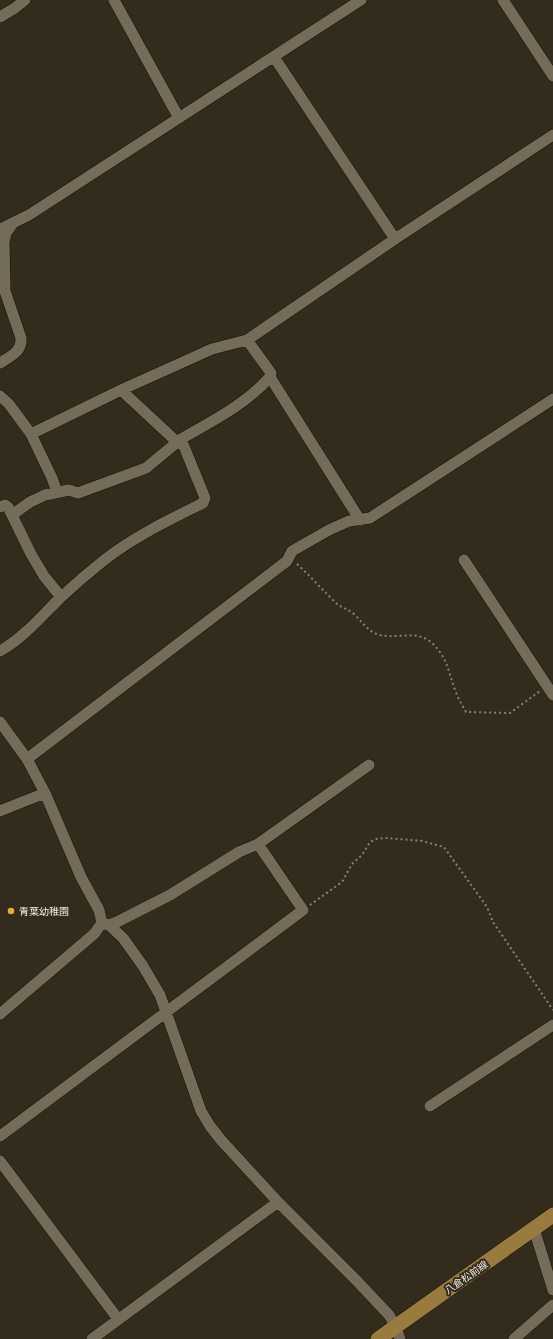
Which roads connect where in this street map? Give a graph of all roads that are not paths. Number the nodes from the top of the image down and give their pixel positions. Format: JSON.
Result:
{"nodes":[{"id":1,"x":25,"y":0,"type":"edge"},
{"id":2,"x":114,"y":0,"type":"edge"},
{"id":3,"x":361,"y":0,"type":"edge"},
{"id":4,"x":503,"y":0,"type":"edge"},
{"id":5,"x":0,"y":17,"type":"edge"},
{"id":6,"x":274,"y":57,"type":"junction"},
{"id":7,"x":553,"y":76,"type":"edge"},
{"id":8,"x":179,"y":118,"type":"junction"},
{"id":9,"x":553,"y":135,"type":"edge"},
{"id":10,"x":13,"y":223,"type":"junction"},
{"id":11,"x":0,"y":229,"type":"edge"},
{"id":12,"x":395,"y":238,"type":"junction"},
{"id":13,"x":247,"y":340,"type":"junction"},
{"id":14,"x":0,"y":363,"type":"edge"},
{"id":15,"x":270,"y":377,"type":"junction"},
{"id":16,"x":121,"y":390,"type":"junction"},
{"id":17,"x":0,"y":396,"type":"edge"},
{"id":18,"x":553,"y":399,"type":"edge"},
{"id":19,"x":30,"y":434,"type":"junction"},
{"id":20,"x":179,"y":440,"type":"junction"},
{"id":21,"x":57,"y":492,"type":"junction"},
{"id":22,"x":0,"y":507,"type":"edge"},
{"id":23,"x":12,"y":515,"type":"junction"},
{"id":24,"x":360,"y":520,"type":"junction"},
{"id":25,"x":464,"y":560,"type":"dead end"},
{"id":26,"x":61,"y":597,"type":"junction"},
{"id":27,"x":0,"y":652,"type":"edge"},
{"id":28,"x":553,"y":695,"type":"edge"},
{"id":29,"x":0,"y":722,"type":"edge"},
{"id":30,"x":27,"y":759,"type":"junction"},
{"id":31,"x":369,"y":764,"type":"dead end"},
{"id":32,"x":46,"y":794,"type":"junction"},
{"id":33,"x":0,"y":811,"type":"edge"},
{"id":34,"x":258,"y":844,"type":"junction"},
{"id":35,"x":105,"y":924,"type":"junction"},
{"id":36,"x":167,"y":1012,"type":"junction"},
{"id":37,"x":0,"y":1014,"type":"edge"},
{"id":38,"x":553,"y":1025,"type":"edge"},
{"id":39,"x":430,"y":1106,"type":"dead end"},
{"id":40,"x":0,"y":1136,"type":"edge"},
{"id":41,"x":0,"y":1161,"type":"edge"},
{"id":42,"x":278,"y":1202,"type":"junction"},
{"id":43,"x":553,"y":1215,"type":"edge"},
{"id":44,"x":534,"y":1229,"type":"junction"},
{"id":45,"x":553,"y":1290,"type":"edge"},
{"id":46,"x":553,"y":1305,"type":"edge"},
{"id":47,"x":118,"y":1319,"type":"junction"},
{"id":48,"x":398,"y":1333,"type":"edge"},
{"id":49,"x":92,"y":1339,"type":"edge"},
{"id":50,"x":378,"y":1339,"type":"edge"},
{"id":51,"x":514,"y":1339,"type":"edge"}],
"edges":[{"from":1,"to":5,"type":"street"},
{"from":2,"to":8,"type":"street"},
{"from":3,"to":6,"type":"street"},
{"from":4,"to":7,"type":"street"},
{"from":6,"to":8,"type":"street"},
{"from":6,"to":12,"type":"street"},
{"from":8,"to":10,"type":"street"},
{"from":9,"to":12,"type":"street"},
{"from":10,"to":11,"type":"street"},
{"from":10,"to":14,"type":"street"},
{"from":12,"to":13,"type":"street"},
{"from":13,"to":15,"type":"street"},
{"from":13,"to":16,"type":"street"},
{"from":15,"to":20,"type":"street"},
{"from":15,"to":24,"type":"street"},
{"from":16,"to":19,"type":"street"},
{"from":16,"to":20,"type":"street"},
{"from":17,"to":19,"type":"street"},
{"from":18,"to":24,"type":"street"},
{"from":19,"to":21,"type":"street"},
{"from":20,"to":21,"type":"street"},
{"from":20,"to":26,"type":"street"},
{"from":21,"to":23,"type":"street"},
{"from":22,"to":23,"type":"street"},
{"from":23,"to":26,"type":"street"},
{"from":24,"to":30,"type":"street"},
{"from":25,"to":28,"type":"street"},
{"from":26,"to":27,"type":"street"},
{"from":29,"to":30,"type":"street"},
{"from":30,"to":32,"type":"street"},
{"from":31,"to":34,"type":"street"},
{"from":32,"to":33,"type":"street"},
{"from":32,"to":35,"type":"street"},
{"from":34,"to":35,"type":"street"},
{"from":34,"to":36,"type":"street"},
{"from":35,"to":36,"type":"street"},
{"from":35,"to":37,"type":"street"},
{"from":36,"to":40,"type":"street"},
{"from":36,"to":42,"type":"street"},
{"from":38,"to":39,"type":"street"},
{"from":41,"to":47,"type":"street"},
{"from":42,"to":47,"type":"street"},
{"from":42,"to":48,"type":"street"},
{"from":43,"to":44,"type":"main road","name":"八倉松前線"},
{"from":44,"to":45,"type":"street"},
{"from":44,"to":48,"type":"main road","name":"八倉松前線"},
{"from":46,"to":51,"type":"street"},
{"from":47,"to":49,"type":"street"},
{"from":48,"to":50,"type":"main road","name":"八倉松前線"}]}
